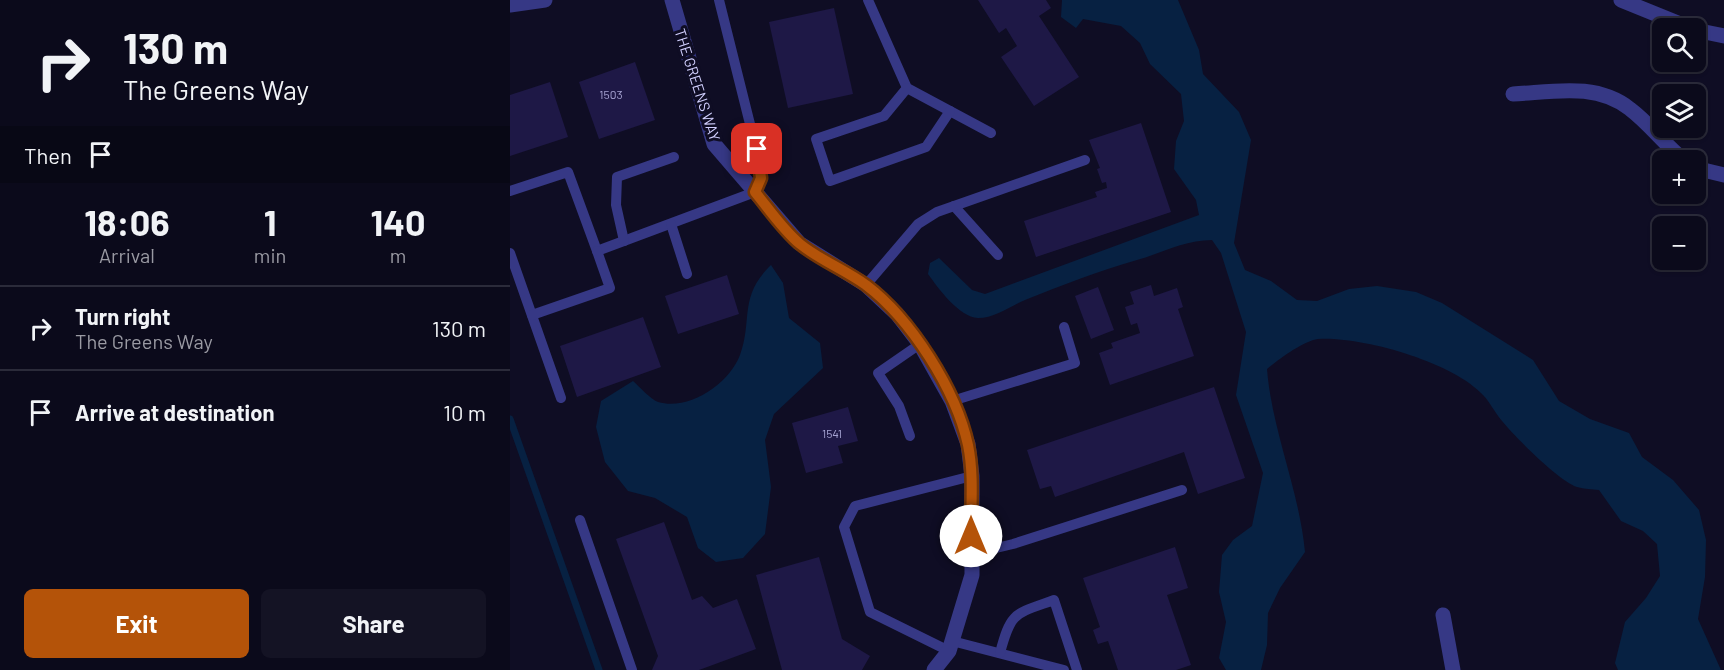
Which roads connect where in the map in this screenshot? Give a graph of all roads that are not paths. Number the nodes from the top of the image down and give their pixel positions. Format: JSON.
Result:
{"nodes":[{"id":1,"x":545,"y":0,"type":"edge"},
{"id":2,"x":672,"y":0,"type":"edge"},
{"id":3,"x":719,"y":0,"type":"edge"},
{"id":4,"x":868,"y":0,"type":"edge"},
{"id":5,"x":1621,"y":0,"type":"edge"},
{"id":6,"x":510,"y":6,"type":"edge"},
{"id":7,"x":1665,"y":18,"type":"edge"},
{"id":8,"x":1706,"y":32,"type":"edge"},
{"id":9,"x":1724,"y":36,"type":"edge"},
{"id":10,"x":907,"y":88,"type":"junction"},
{"id":11,"x":1513,"y":94,"type":"dead end"},
{"id":12,"x":950,"y":111,"type":"junction"},
{"id":13,"x":991,"y":133,"type":"dead end"},
{"id":14,"x":1673,"y":150,"type":"edge"},
{"id":15,"x":674,"y":158,"type":"dead end"},
{"id":16,"x":1085,"y":160,"type":"dead end"},
{"id":17,"x":1706,"y":171,"type":"edge"},
{"id":18,"x":1724,"y":175,"type":"edge"},
{"id":19,"x":510,"y":191,"type":"edge"},
{"id":20,"x":755,"y":192,"type":"junction"},
{"id":21,"x":954,"y":206,"type":"junction"},
{"id":22,"x":671,"y":224,"type":"junction"},
{"id":23,"x":624,"y":241,"type":"junction"},
{"id":24,"x":597,"y":251,"type":"junction"},
{"id":25,"x":510,"y":253,"type":"edge"},
{"id":26,"x":998,"y":255,"type":"dead end"},
{"id":27,"x":687,"y":274,"type":"dead end"},
{"id":28,"x":866,"y":285,"type":"junction"},
{"id":29,"x":532,"y":315,"type":"junction"},
{"id":30,"x":1064,"y":327,"type":"dead end"},
{"id":31,"x":920,"y":344,"type":"junction"},
{"id":32,"x":561,"y":399,"type":"dead end"},
{"id":33,"x":952,"y":401,"type":"junction"},
{"id":34,"x":910,"y":436,"type":"dead end"},
{"id":35,"x":972,"y":476,"type":"junction"},
{"id":36,"x":1182,"y":490,"type":"dead end"},
{"id":37,"x":580,"y":520,"type":"dead end"},
{"id":38,"x":971,"y":554,"type":"junction"},
{"id":39,"x":1443,"y":615,"type":"dead end"},
{"id":40,"x":950,"y":646,"type":"junction"},
{"id":41,"x":1000,"y":653,"type":"junction"},
{"id":42,"x":632,"y":670,"type":"edge"},
{"id":43,"x":934,"y":670,"type":"edge"},
{"id":44,"x":1064,"y":670,"type":"edge"},
{"id":45,"x":1077,"y":670,"type":"edge"},
{"id":46,"x":1453,"y":670,"type":"edge"}],
"edges":[{"from":1,"to":6,"type":"street"},
{"from":2,"to":20,"type":"street","name":"THE GREENS WAY"},
{"from":3,"to":20,"type":"lane"},
{"from":4,"to":10,"type":"lane"},
{"from":5,"to":7,"type":"street"},
{"from":8,"to":9,"type":"street"},
{"from":10,"to":12,"type":"lane"},
{"from":10,"to":12,"type":"lane"},
{"from":11,"to":14,"type":"street"},
{"from":12,"to":13,"type":"lane"},
{"from":15,"to":23,"type":"lane"},
{"from":16,"to":21,"type":"lane"},
{"from":17,"to":18,"type":"street"},
{"from":19,"to":24,"type":"lane"},
{"from":20,"to":22,"type":"lane"},
{"from":20,"to":28,"type":"street","name":"THE GREENS WAY"},
{"from":21,"to":26,"type":"lane"},
{"from":21,"to":28,"type":"lane"},
{"from":22,"to":23,"type":"lane"},
{"from":22,"to":27,"type":"lane"},
{"from":23,"to":24,"type":"lane"},
{"from":24,"to":29,"type":"lane"},
{"from":25,"to":29,"type":"lane"},
{"from":28,"to":31,"type":"street","name":"THE GREENS WAY"},
{"from":29,"to":32,"type":"lane"},
{"from":30,"to":33,"type":"lane"},
{"from":31,"to":33,"type":"street","name":"THE GREENS WAY"},
{"from":31,"to":34,"type":"lane"},
{"from":33,"to":35,"type":"street","name":"THE GREENS WAY"},
{"from":35,"to":38,"type":"street","name":"THE GREENS WAY"},
{"from":35,"to":40,"type":"lane"},
{"from":36,"to":38,"type":"lane"},
{"from":37,"to":42,"type":"lane"},
{"from":38,"to":40,"type":"street","name":"THE GREENS WAY"},
{"from":39,"to":46,"type":"street"},
{"from":40,"to":41,"type":"lane"},
{"from":40,"to":43,"type":"street","name":"THE GREENS WAY"},
{"from":41,"to":44,"type":"lane"},
{"from":41,"to":45,"type":"lane"}]}
